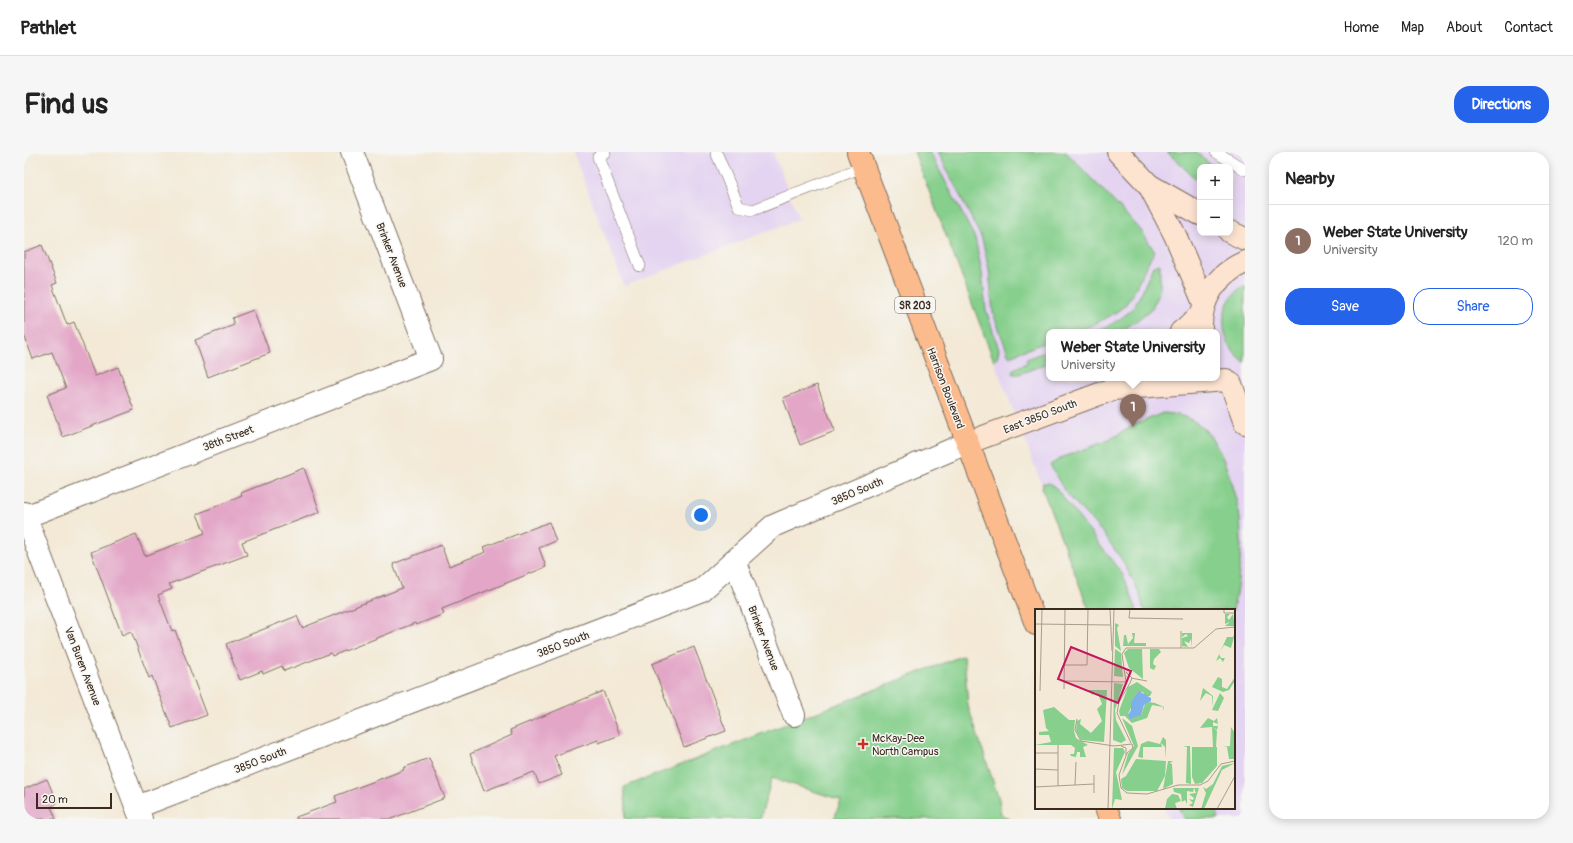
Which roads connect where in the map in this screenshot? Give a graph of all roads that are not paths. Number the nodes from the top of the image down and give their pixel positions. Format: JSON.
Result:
{"nodes":[{"id":1,"x":352,"y":152,"type":"edge"},
{"id":2,"x":605,"y":152,"type":"edge"},
{"id":3,"x":716,"y":152,"type":"edge"},
{"id":4,"x":1118,"y":152,"type":"edge"},
{"id":5,"x":1216,"y":152,"type":"edge"},
{"id":6,"x":860,"y":159,"type":"edge"},
{"id":7,"x":1245,"y":170,"type":"edge"},
{"id":8,"x":1148,"y":185,"type":"junction"},
{"id":9,"x":1197,"y":212,"type":"edge"},
{"id":10,"x":1233,"y":233,"type":"edge"},
{"id":11,"x":1245,"y":239,"type":"edge"},
{"id":12,"x":1245,"y":262,"type":"edge"},
{"id":13,"x":640,"y":266,"type":"dead end"},
{"id":14,"x":1202,"y":317,"type":"edge"},
{"id":15,"x":1184,"y":329,"type":"edge"},
{"id":16,"x":431,"y":359,"type":"joint"},
{"id":17,"x":1220,"y":380,"type":"edge"},
{"id":18,"x":1230,"y":380,"type":"edge"},
{"id":19,"x":1193,"y":381,"type":"edge"},
{"id":20,"x":1119,"y":383,"type":"edge"},
{"id":21,"x":1245,"y":423,"type":"edge"},
{"id":22,"x":967,"y":444,"type":"junction"},
{"id":23,"x":25,"y":515,"type":"edge"},
{"id":24,"x":734,"y":560,"type":"junction"},
{"id":25,"x":1035,"y":621,"type":"edge"},
{"id":26,"x":794,"y":715,"type":"dead end"},
{"id":27,"x":1106,"y":809,"type":"edge"},
{"id":28,"x":139,"y":813,"type":"edge"},
{"id":29,"x":1110,"y":819,"type":"edge"}],
"edges":[{"from":1,"to":16,"type":"street","name":"Brinker Avenue"},
{"from":2,"to":13,"type":"lane"},
{"from":3,"to":6,"type":"lane"},
{"from":4,"to":8,"type":"street"},
{"from":5,"to":7,"type":"lane"},
{"from":6,"to":22,"type":"main road","name":"Harrison Boulevard","number":"SR 203"},
{"from":8,"to":9,"type":"street"},
{"from":8,"to":14,"type":"street"},
{"from":10,"to":11,"type":"street"},
{"from":12,"to":14,"type":"street"},
{"from":14,"to":15,"type":"street"},
{"from":16,"to":23,"type":"street","name":"38th Street"},
{"from":17,"to":18,"type":"street","name":"East 3850 South"},
{"from":18,"to":21,"type":"street"},
{"from":19,"to":20,"type":"street","name":"East 3850 South"},
{"from":20,"to":22,"type":"street","name":"East 3850 South"},
{"from":22,"to":24,"type":"street","name":"3850 South"},
{"from":22,"to":25,"type":"main road","name":"Harrison Boulevard","number":"SR 203"},
{"from":23,"to":28,"type":"street","name":"Van Buren Avenue"},
{"from":24,"to":26,"type":"street","name":"Brinker Avenue"},
{"from":24,"to":28,"type":"street","name":"3850 South"},
{"from":27,"to":29,"type":"main road"}]}
